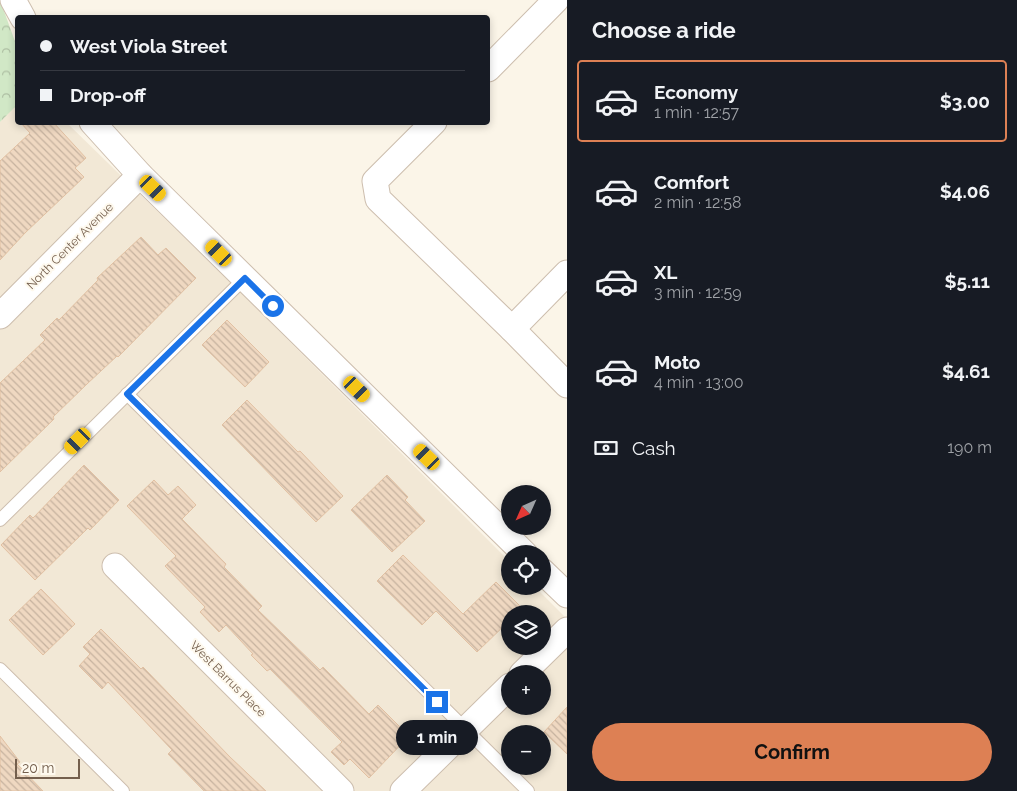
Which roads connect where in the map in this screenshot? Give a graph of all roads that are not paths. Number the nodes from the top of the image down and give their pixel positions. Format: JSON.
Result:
{"nodes":[{"id":1,"x":13,"y":0,"type":"edge"},
{"id":2,"x":556,"y":0,"type":"edge"},
{"id":3,"x":21,"y":15,"type":"edge"},
{"id":4,"x":490,"y":67,"type":"edge"},
{"id":5,"x":95,"y":125,"type":"edge"},
{"id":6,"x":431,"y":125,"type":"edge"},
{"id":7,"x":140,"y":175,"type":"junction"},
{"id":8,"x":567,"y":272,"type":"edge"},
{"id":9,"x":245,"y":278,"type":"junction"},
{"id":10,"x":0,"y":316,"type":"edge"},
{"id":11,"x":512,"y":329,"type":"junction"},
{"id":12,"x":567,"y":385,"type":"edge"},
{"id":13,"x":127,"y":394,"type":"junction"},
{"id":14,"x":0,"y":520,"type":"edge"},
{"id":15,"x":516,"y":545,"type":"edge"},
{"id":16,"x":115,"y":566,"type":"dead end"},
{"id":17,"x":551,"y":580,"type":"edge"},
{"id":18,"x":567,"y":595,"type":"edge"},
{"id":19,"x":567,"y":630,"type":"edge"},
{"id":20,"x":531,"y":665,"type":"edge"},
{"id":21,"x":0,"y":669,"type":"edge"},
{"id":22,"x":501,"y":695,"type":"edge"},
{"id":23,"x":466,"y":730,"type":"junction"},
{"id":24,"x":123,"y":791,"type":"edge"},
{"id":25,"x":341,"y":791,"type":"edge"},
{"id":26,"x":403,"y":791,"type":"edge"},
{"id":27,"x":528,"y":791,"type":"edge"}],
"edges":[{"from":1,"to":3,"type":"street"},
{"from":2,"to":4,"type":"street"},
{"from":5,"to":7,"type":"street"},
{"from":6,"to":11,"type":"street"},
{"from":7,"to":9,"type":"street"},
{"from":7,"to":10,"type":"street","name":"North Center Avenue"},
{"from":8,"to":11,"type":"street"},
{"from":9,"to":13,"type":"lane"},
{"from":9,"to":15,"type":"street"},
{"from":11,"to":12,"type":"street"},
{"from":13,"to":14,"type":"lane"},
{"from":13,"to":23,"type":"lane"},
{"from":16,"to":25,"type":"street","name":"West Barrus Place"},
{"from":17,"to":18,"type":"street"},
{"from":19,"to":20,"type":"street"},
{"from":21,"to":24,"type":"lane"},
{"from":22,"to":23,"type":"street"},
{"from":23,"to":26,"type":"street"},
{"from":23,"to":27,"type":"lane"}]}
